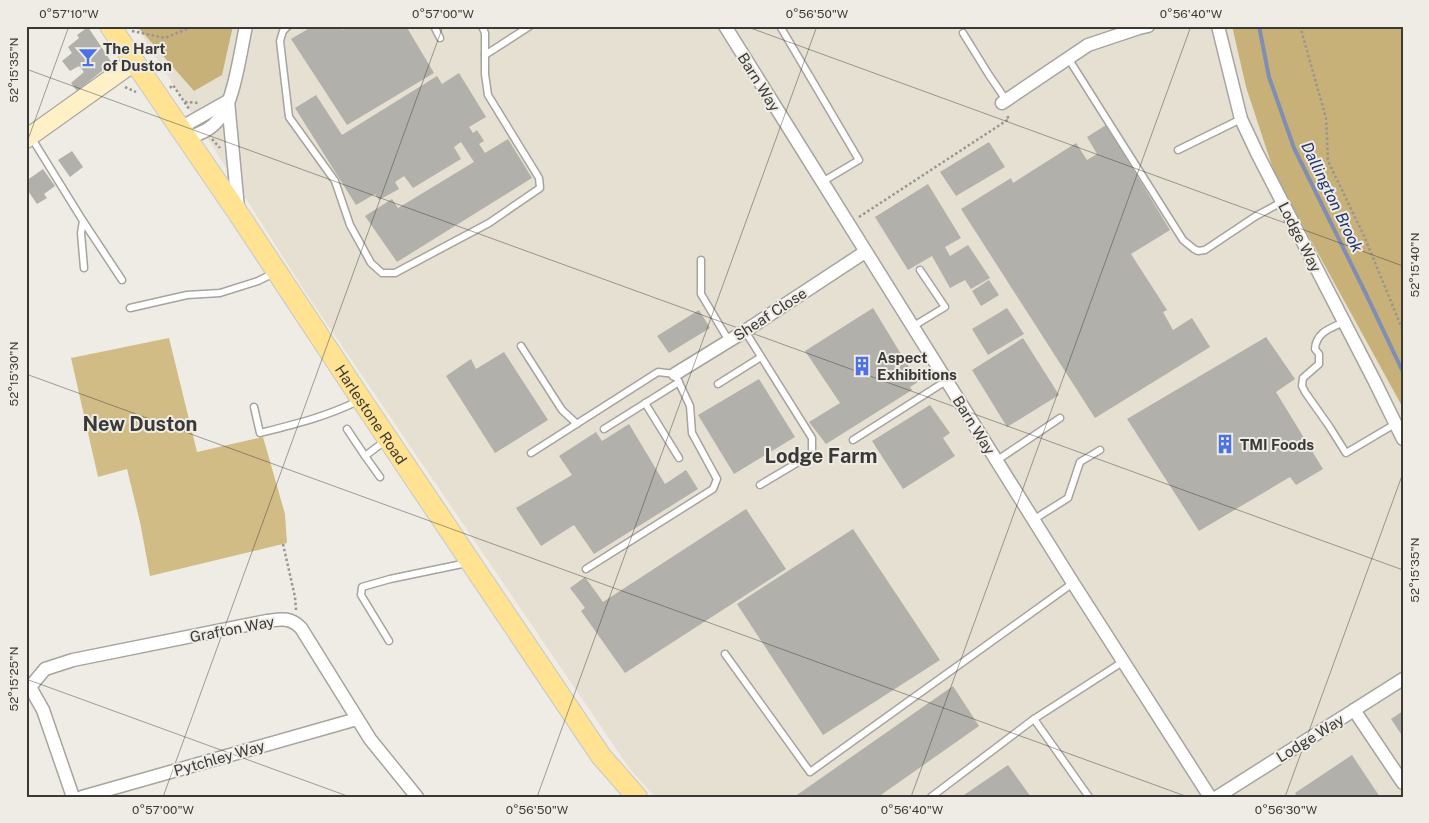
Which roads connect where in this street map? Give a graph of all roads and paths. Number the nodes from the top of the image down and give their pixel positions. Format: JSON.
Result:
{"nodes":[{"id":1,"x":194,"y":26,"type":"edge"},
{"id":2,"x":246,"y":26,"type":"edge"},
{"id":3,"x":288,"y":26,"type":"edge"},
{"id":4,"x":434,"y":26,"type":"edge"},
{"id":5,"x":482,"y":26,"type":"edge"},
{"id":6,"x":530,"y":26,"type":"edge"},
{"id":7,"x":725,"y":26,"type":"edge"},
{"id":8,"x":780,"y":26,"type":"edge"},
{"id":9,"x":1148,"y":26,"type":"edge"},
{"id":10,"x":1218,"y":26,"type":"edge"},
{"id":11,"x":1300,"y":26,"type":"edge"},
{"id":12,"x":118,"y":28,"type":"edge"},
{"id":13,"x":963,"y":33,"type":"dead end"},
{"id":14,"x":440,"y":38,"type":"dead end"},
{"id":15,"x":485,"y":55,"type":"junction"},
{"id":16,"x":1068,"y":58,"type":"junction"},
{"id":17,"x":134,"y":62,"type":"junction"},
{"id":18,"x":228,"y":101,"type":"junction"},
{"id":19,"x":1004,"y":102,"type":"junction"},
{"id":20,"x":1242,"y":119,"type":"junction"},
{"id":21,"x":184,"y":132,"type":"junction"},
{"id":22,"x":28,"y":137,"type":"edge"},
{"id":23,"x":1178,"y":150,"type":"dead end"},
{"id":24,"x":822,"y":182,"type":"junction"},
{"id":25,"x":1282,"y":202,"type":"junction"},
{"id":26,"x":238,"y":213,"type":"junction"},
{"id":27,"x":83,"y":221,"type":"junction"},
{"id":28,"x":848,"y":224,"type":"junction"},
{"id":29,"x":865,"y":252,"type":"junction"},
{"id":30,"x":701,"y":260,"type":"dead end"},
{"id":31,"x":84,"y":268,"type":"dead end"},
{"id":32,"x":920,"y":270,"type":"dead end"},
{"id":33,"x":277,"y":272,"type":"junction"},
{"id":34,"x":122,"y":280,"type":"dead end"},
{"id":35,"x":130,"y":308,"type":"dead end"},
{"id":36,"x":1344,"y":322,"type":"junction"},
{"id":37,"x":912,"y":327,"type":"junction"},
{"id":38,"x":1403,"y":330,"type":"edge"},
{"id":39,"x":745,"y":331,"type":"junction"},
{"id":40,"x":729,"y":341,"type":"junction"},
{"id":41,"x":520,"y":346,"type":"dead end"},
{"id":42,"x":761,"y":357,"type":"junction"},
{"id":43,"x":677,"y":378,"type":"junction"},
{"id":44,"x":946,"y":380,"type":"junction"},
{"id":45,"x":718,"y":384,"type":"dead end"},
{"id":46,"x":361,"y":399,"type":"junction"},
{"id":47,"x":645,"y":403,"type":"junction"},
{"id":48,"x":254,"y":407,"type":"dead end"},
{"id":49,"x":1060,"y":418,"type":"dead end"},
{"id":50,"x":577,"y":424,"type":"junction"},
{"id":51,"x":1395,"y":424,"type":"junction"},
{"id":52,"x":604,"y":429,"type":"dead end"},
{"id":53,"x":347,"y":430,"type":"dead end"},
{"id":54,"x":388,"y":439,"type":"junction"},
{"id":55,"x":1403,"y":439,"type":"edge"},
{"id":56,"x":853,"y":440,"type":"dead end"},
{"id":57,"x":1100,"y":450,"type":"dead end"},
{"id":58,"x":531,"y":453,"type":"dead end"},
{"id":59,"x":365,"y":456,"type":"junction"},
{"id":60,"x":679,"y":458,"type":"dead end"},
{"id":61,"x":996,"y":461,"type":"junction"},
{"id":62,"x":380,"y":477,"type":"dead end"},
{"id":63,"x":760,"y":485,"type":"dead end"},
{"id":64,"x":1033,"y":520,"type":"junction"},
{"id":65,"x":283,"y":544,"type":"dead end"},
{"id":66,"x":471,"y":562,"type":"junction"},
{"id":67,"x":586,"y":569,"type":"dead end"},
{"id":68,"x":1072,"y":583,"type":"junction"},
{"id":69,"x":294,"y":622,"type":"junction"},
{"id":70,"x":390,"y":641,"type":"dead end"},
{"id":71,"x":724,"y":654,"type":"dead end"},
{"id":72,"x":1124,"y":661,"type":"junction"},
{"id":73,"x":1403,"y":679,"type":"edge"},
{"id":74,"x":28,"y":686,"type":"edge"},
{"id":75,"x":1354,"y":710,"type":"junction"},
{"id":76,"x":357,"y":719,"type":"junction"},
{"id":77,"x":1034,"y":719,"type":"junction"},
{"id":78,"x":1403,"y":783,"type":"edge"},
{"id":79,"x":73,"y":797,"type":"edge"},
{"id":80,"x":82,"y":797,"type":"edge"},
{"id":81,"x":417,"y":797,"type":"edge"},
{"id":82,"x":637,"y":797,"type":"edge"},
{"id":83,"x":931,"y":797,"type":"edge"},
{"id":84,"x":1089,"y":797,"type":"edge"},
{"id":85,"x":1210,"y":797,"type":"edge"},
{"id":86,"x":1217,"y":797,"type":"edge"}],
"edges":[{"from":1,"to":12,"type":"path"},
{"from":2,"to":18,"type":"street"},
{"from":3,"to":15,"type":"lane"},
{"from":4,"to":14,"type":"lane"},
{"from":5,"to":15,"type":"lane"},
{"from":6,"to":15,"type":"lane"},
{"from":7,"to":24,"type":"street","name":"Barn Way"},
{"from":8,"to":24,"type":"lane"},
{"from":9,"to":16,"type":"street"},
{"from":10,"to":20,"type":"street","name":"Lodge Way"},
{"from":11,"to":38,"type":"path"},
{"from":12,"to":17,"type":"main road","name":"Harlestone Road"},
{"from":13,"to":19,"type":"lane"},
{"from":16,"to":19,"type":"street"},
{"from":16,"to":25,"type":"lane"},
{"from":17,"to":21,"type":"main road","name":"Harlestone Road"},
{"from":17,"to":22,"type":"street"},
{"from":18,"to":21,"type":"street"},
{"from":18,"to":26,"type":"street"},
{"from":19,"to":28,"type":"path"},
{"from":20,"to":23,"type":"lane"},
{"from":20,"to":25,"type":"street","name":"Lodge Way"},
{"from":21,"to":26,"type":"main road","name":"Harlestone Road"},
{"from":22,"to":27,"type":"lane"},
{"from":24,"to":28,"type":"street","name":"Barn Way"},
{"from":25,"to":36,"type":"street","name":"Lodge Way"},
{"from":26,"to":33,"type":"main road","name":"Harlestone Road"},
{"from":27,"to":31,"type":"lane"},
{"from":27,"to":34,"type":"lane"},
{"from":28,"to":29,"type":"street","name":"Barn Way"},
{"from":29,"to":37,"type":"street","name":"Barn Way"},
{"from":29,"to":39,"type":"street","name":"Sheaf Close"},
{"from":30,"to":40,"type":"lane"},
{"from":32,"to":37,"type":"lane"},
{"from":33,"to":35,"type":"lane"},
{"from":33,"to":46,"type":"main road","name":"Harlestone Road"},
{"from":36,"to":51,"type":"street","name":"Lodge Way"},
{"from":36,"to":51,"type":"lane"},
{"from":37,"to":44,"type":"street","name":"Barn Way"},
{"from":39,"to":40,"type":"street","name":"Sheaf Close"},
{"from":39,"to":42,"type":"lane"},
{"from":40,"to":43,"type":"street","name":"Sheaf Close"},
{"from":41,"to":50,"type":"lane"},
{"from":42,"to":45,"type":"lane"},
{"from":42,"to":63,"type":"lane"},
{"from":43,"to":47,"type":"lane"},
{"from":43,"to":50,"type":"lane"},
{"from":43,"to":67,"type":"lane"},
{"from":44,"to":56,"type":"lane"},
{"from":44,"to":61,"type":"street","name":"Barn Way"},
{"from":46,"to":48,"type":"lane"},
{"from":46,"to":54,"type":"main road","name":"Harlestone Road"},
{"from":47,"to":52,"type":"lane"},
{"from":47,"to":60,"type":"lane"},
{"from":49,"to":61,"type":"lane"},
{"from":50,"to":58,"type":"lane"},
{"from":51,"to":55,"type":"street","name":"Lodge Way"},
{"from":53,"to":59,"type":"lane"},
{"from":54,"to":59,"type":"lane"},
{"from":54,"to":66,"type":"main road","name":"Harlestone Road"},
{"from":57,"to":64,"type":"lane"},
{"from":59,"to":62,"type":"lane"},
{"from":61,"to":64,"type":"street","name":"Barn Way"},
{"from":64,"to":68,"type":"street","name":"Barn Way"},
{"from":65,"to":69,"type":"path"},
{"from":66,"to":70,"type":"lane"},
{"from":66,"to":82,"type":"main road","name":"Harlestone Road"},
{"from":68,"to":71,"type":"lane"},
{"from":68,"to":72,"type":"street","name":"Barn Way"},
{"from":69,"to":74,"type":"street","name":"Grafton Way"},
{"from":69,"to":76,"type":"street","name":"Grafton Way"},
{"from":72,"to":77,"type":"lane"},
{"from":72,"to":85,"type":"street","name":"Barn Way"},
{"from":73,"to":75,"type":"street","name":"Lodge Way"},
{"from":74,"to":79,"type":"street"},
{"from":75,"to":78,"type":"street"},
{"from":75,"to":86,"type":"street","name":"Lodge Way"},
{"from":76,"to":80,"type":"street","name":"Pytchley Way"},
{"from":76,"to":81,"type":"street","name":"Grafton Way"},
{"from":77,"to":83,"type":"lane"},
{"from":77,"to":84,"type":"lane"}]}
